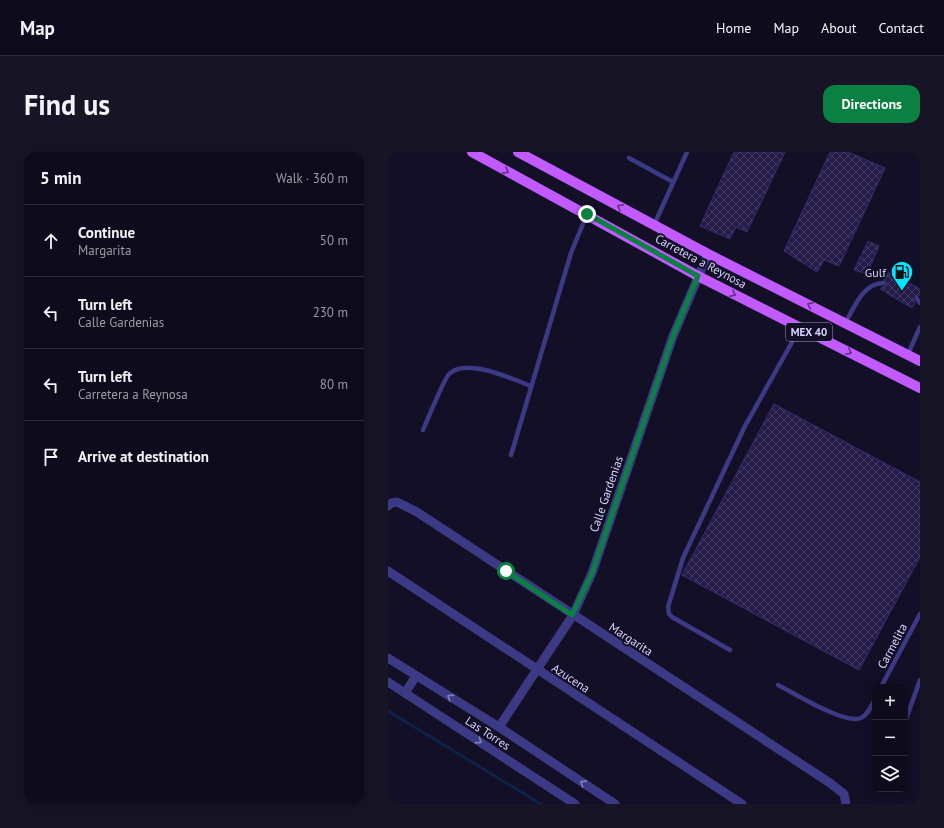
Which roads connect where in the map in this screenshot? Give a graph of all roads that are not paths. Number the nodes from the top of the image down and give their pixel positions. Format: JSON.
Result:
{"nodes":[{"id":1,"x":472,"y":152,"type":"edge"},
{"id":2,"x":518,"y":152,"type":"edge"},
{"id":3,"x":686,"y":152,"type":"edge"},
{"id":4,"x":629,"y":158,"type":"dead end"},
{"id":5,"x":673,"y":182,"type":"junction"},
{"id":6,"x":587,"y":214,"type":"junction"},
{"id":7,"x":654,"y":225,"type":"junction"},
{"id":8,"x":708,"y":254,"type":"junction"},
{"id":9,"x":698,"y":276,"type":"junction"},
{"id":10,"x":883,"y":283,"type":"dead end"},
{"id":11,"x":845,"y":323,"type":"junction"},
{"id":12,"x":920,"y":327,"type":"edge"},
{"id":13,"x":800,"y":328,"type":"junction"},
{"id":14,"x":908,"y":354,"type":"junction"},
{"id":15,"x":920,"y":361,"type":"edge"},
{"id":16,"x":532,"y":386,"type":"junction"},
{"id":17,"x":920,"y":388,"type":"edge"},
{"id":18,"x":423,"y":430,"type":"dead end"},
{"id":19,"x":511,"y":455,"type":"dead end"},
{"id":20,"x":391,"y":504,"type":"edge"},
{"id":21,"x":388,"y":571,"type":"edge"},
{"id":22,"x":920,"y":614,"type":"edge"},
{"id":23,"x":572,"y":615,"type":"junction"},
{"id":24,"x":730,"y":650,"type":"dead end"},
{"id":25,"x":388,"y":658,"type":"edge"},
{"id":26,"x":538,"y":670,"type":"junction"},
{"id":27,"x":416,"y":676,"type":"junction"},
{"id":28,"x":920,"y":680,"type":"edge"},
{"id":29,"x":388,"y":682,"type":"edge"},
{"id":30,"x":883,"y":684,"type":"edge"},
{"id":31,"x":778,"y":685,"type":"dead end"},
{"id":32,"x":405,"y":693,"type":"junction"},
{"id":33,"x":872,"y":705,"type":"edge"},
{"id":34,"x":906,"y":720,"type":"edge"},
{"id":35,"x":499,"y":728,"type":"junction"},
{"id":36,"x":575,"y":804,"type":"edge"},
{"id":37,"x":615,"y":804,"type":"edge"},
{"id":38,"x":742,"y":804,"type":"edge"},
{"id":39,"x":846,"y":804,"type":"edge"}],
"edges":[{"from":1,"to":6,"type":"main road","name":"Carretera a Reynosa","number":"MEX 40","one_way":true},
{"from":7,"to":2,"type":"main road","name":"Carretera a Reynosa","number":"MEX 40","one_way":true},
{"from":3,"to":5,"type":"lane"},
{"from":4,"to":5,"type":"lane"},
{"from":5,"to":7,"type":"lane"},
{"from":6,"to":9,"type":"main road","name":"Carretera a Reynosa","number":"MEX 40"},
{"from":6,"to":16,"type":"lane"},
{"from":7,"to":8,"type":"main road","name":"Carretera a Reynosa","number":"MEX 40"},
{"from":8,"to":9,"type":"street","name":"Calle Gardenias"},
{"from":11,"to":8,"type":"main road","name":"Carretera a Reynosa","number":"MEX 40","one_way":true},
{"from":9,"to":13,"type":"main road","name":"Carretera a Reynosa","number":"MEX 40","one_way":true},
{"from":9,"to":23,"type":"street","name":"Calle Gardenias"},
{"from":10,"to":11,"type":"lane"},
{"from":11,"to":14,"type":"main road","name":"Carretera a Reynosa","number":"MEX 40"},
{"from":12,"to":14,"type":"lane"},
{"from":13,"to":17,"type":"main road","name":"Carretera a Reynosa","number":"MEX 40","one_way":true},
{"from":13,"to":24,"type":"lane"},
{"from":14,"to":15,"type":"main road","name":"Carretera a Reynosa","number":"MEX 40"},
{"from":16,"to":18,"type":"lane"},
{"from":16,"to":19,"type":"lane"},
{"from":20,"to":23,"type":"street","name":"Margarita"},
{"from":21,"to":26,"type":"street","name":"Azucena"},
{"from":22,"to":30,"type":"lane","name":"Carmelita"},
{"from":23,"to":26,"type":"street","name":"Calle Gardenias"},
{"from":23,"to":39,"type":"street","name":"Margarita"},
{"from":25,"to":27,"type":"street"},
{"from":26,"to":35,"type":"street","name":"Calle Gardenias"},
{"from":26,"to":38,"type":"street","name":"Azucena"},
{"from":27,"to":32,"type":"street"},
{"from":35,"to":27,"type":"street","one_way":true},
{"from":28,"to":34,"type":"lane"},
{"from":29,"to":32,"type":"street","name":"Las Torres"},
{"from":31,"to":33,"type":"lane"},
{"from":32,"to":36,"type":"street","name":"Las Torres","one_way":true},
{"from":37,"to":35,"type":"street","one_way":true}]}
